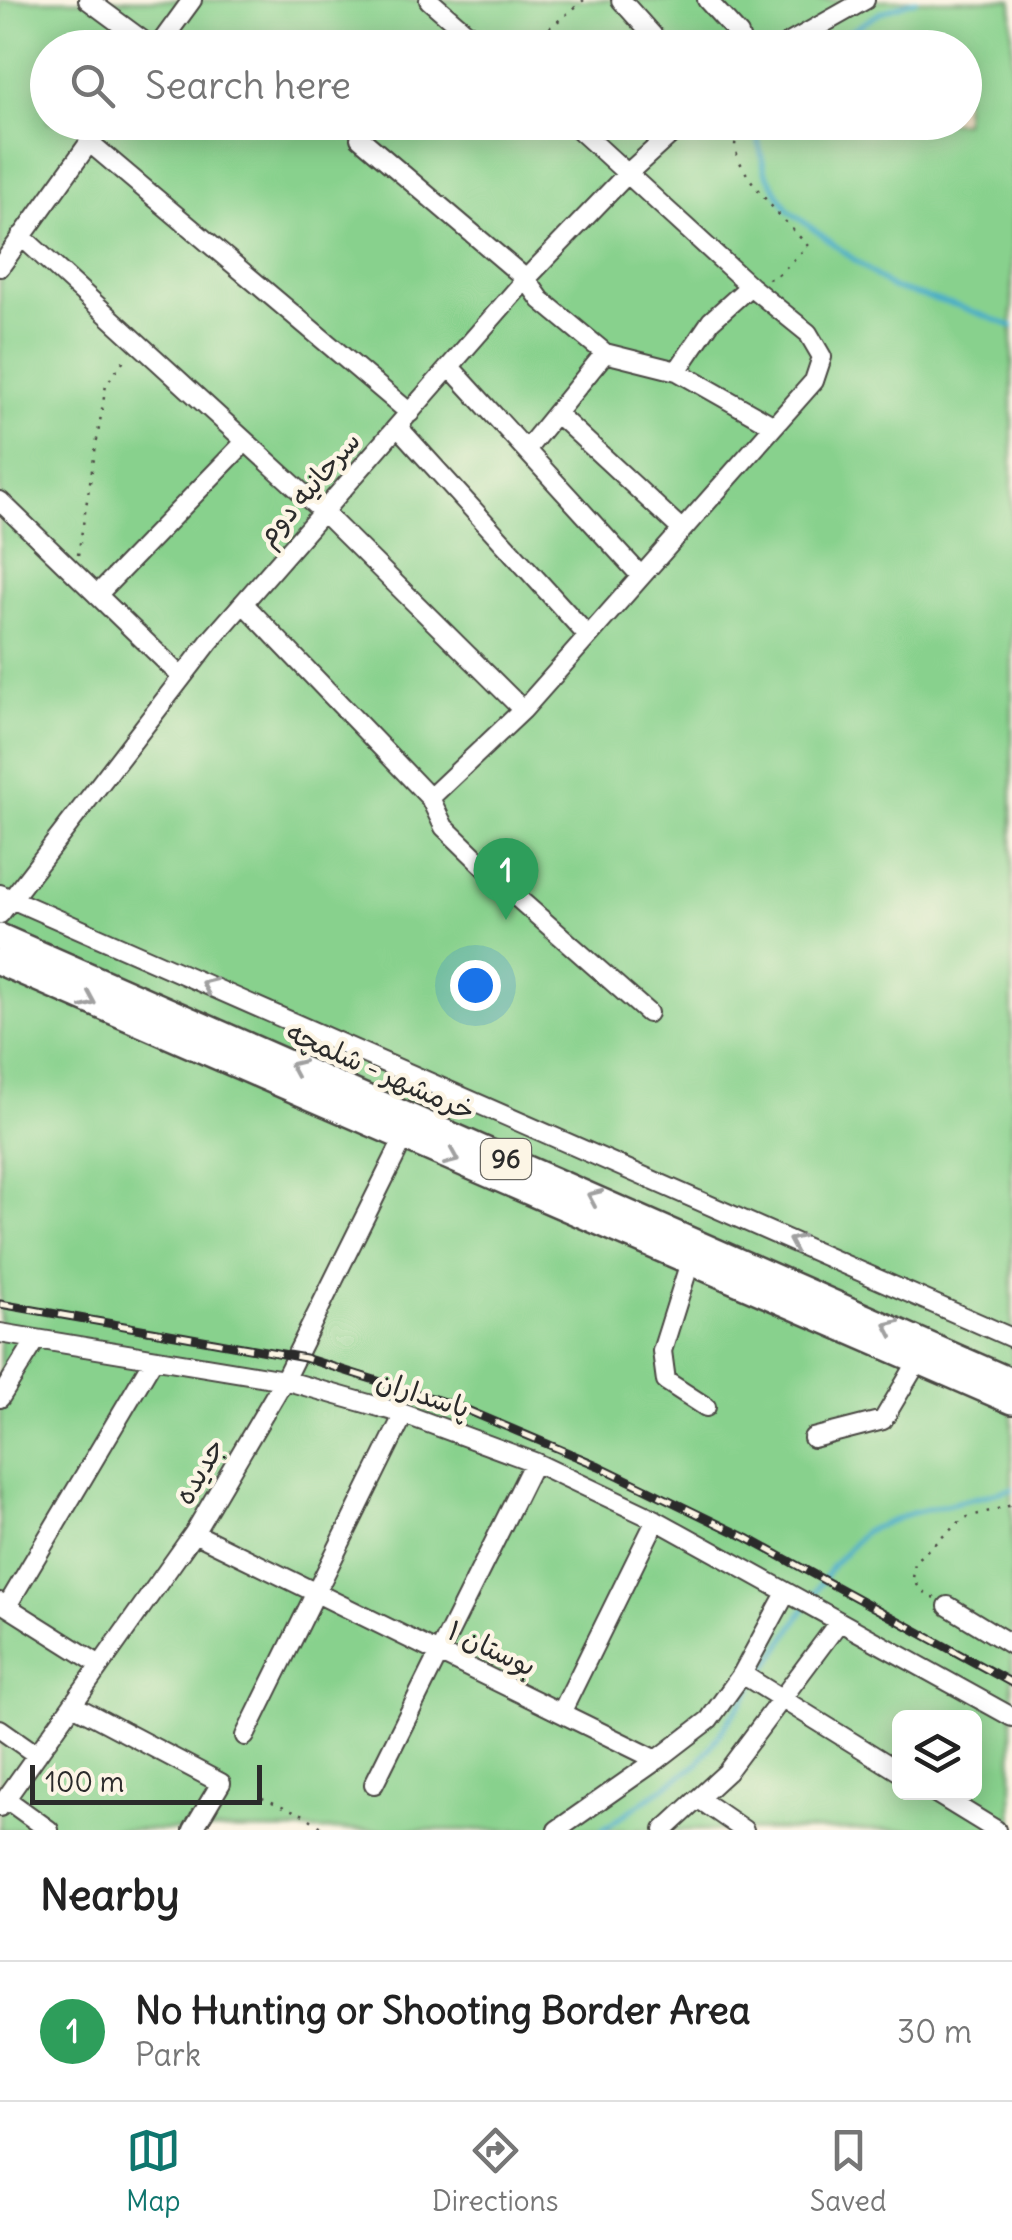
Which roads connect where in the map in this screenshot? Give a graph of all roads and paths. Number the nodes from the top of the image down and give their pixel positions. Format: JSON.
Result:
{"nodes":[{"id":1,"x":88,"y":0,"type":"edge"},
{"id":2,"x":192,"y":0,"type":"edge"},
{"id":3,"x":429,"y":0,"type":"edge"},
{"id":4,"x":584,"y":0,"type":"edge"},
{"id":5,"x":621,"y":0,"type":"edge"},
{"id":6,"x":707,"y":0,"type":"edge"},
{"id":7,"x":866,"y":0,"type":"edge"},
{"id":8,"x":832,"y":8,"type":"edge"},
{"id":9,"x":130,"y":30,"type":"edge"},
{"id":10,"x":169,"y":30,"type":"edge"},
{"id":11,"x":463,"y":30,"type":"edge"},
{"id":12,"x":547,"y":30,"type":"edge"},
{"id":13,"x":648,"y":30,"type":"edge"},
{"id":14,"x":734,"y":30,"type":"edge"},
{"id":15,"x":803,"y":30,"type":"edge"},
{"id":16,"x":362,"y":140,"type":"edge"},
{"id":17,"x":593,"y":140,"type":"edge"},
{"id":18,"x":664,"y":140,"type":"edge"},
{"id":19,"x":736,"y":140,"type":"edge"},
{"id":20,"x":90,"y":142,"type":"joint"},
{"id":21,"x":629,"y":172,"type":"junction"},
{"id":22,"x":21,"y":236,"type":"junction"},
{"id":23,"x":0,"y":266,"type":"edge"},
{"id":24,"x":526,"y":279,"type":"junction"},
{"id":25,"x":750,"y":286,"type":"junction"},
{"id":26,"x":136,"y":343,"type":"junction"},
{"id":27,"x":605,"y":353,"type":"junction"},
{"id":28,"x":450,"y":367,"type":"junction"},
{"id":29,"x":677,"y":371,"type":"junction"},
{"id":30,"x":556,"y":413,"type":"junction"},
{"id":31,"x":404,"y":420,"type":"junction"},
{"id":32,"x":774,"y":426,"type":"junction"},
{"id":33,"x":245,"y":442,"type":"junction"},
{"id":34,"x":526,"y":450,"type":"junction"},
{"id":35,"x":0,"y":501,"type":"edge"},
{"id":36,"x":324,"y":513,"type":"junction"},
{"id":37,"x":681,"y":529,"type":"junction"},
{"id":38,"x":73,"y":572,"type":"junction"},
{"id":39,"x":640,"y":575,"type":"junction"},
{"id":40,"x":98,"y":596,"type":"junction"},
{"id":41,"x":243,"y":603,"type":"junction"},
{"id":42,"x":587,"y":635,"type":"junction"},
{"id":43,"x":182,"y":677,"type":"junction"},
{"id":44,"x":523,"y":710,"type":"junction"},
{"id":45,"x":430,"y":798,"type":"junction"},
{"id":46,"x":4,"y":902,"type":"edge"},
{"id":47,"x":0,"y":937,"type":"edge"},
{"id":48,"x":0,"y":962,"type":"edge"},
{"id":49,"x":648,"y":1013,"type":"dead end"},
{"id":50,"x":409,"y":1128,"type":"junction"},
{"id":51,"x":690,"y":1262,"type":"junction"},
{"id":52,"x":0,"y":1333,"type":"edge"},
{"id":53,"x":1012,"y":1338,"type":"edge"},
{"id":54,"x":36,"y":1340,"type":"junction"},
{"id":55,"x":154,"y":1360,"type":"junction"},
{"id":56,"x":918,"y":1361,"type":"junction"},
{"id":57,"x":284,"y":1380,"type":"junction"},
{"id":58,"x":1012,"y":1382,"type":"edge"},
{"id":59,"x":0,"y":1398,"type":"edge"},
{"id":60,"x":1012,"y":1401,"type":"edge"},
{"id":61,"x":706,"y":1407,"type":"dead end"},
{"id":62,"x":404,"y":1414,"type":"junction"},
{"id":63,"x":813,"y":1438,"type":"dead end"},
{"id":64,"x":534,"y":1462,"type":"junction"},
{"id":65,"x":1012,"y":1505,"type":"edge"},
{"id":66,"x":656,"y":1520,"type":"junction"},
{"id":67,"x":194,"y":1533,"type":"junction"},
{"id":68,"x":316,"y":1592,"type":"junction"},
{"id":69,"x":792,"y":1596,"type":"junction"},
{"id":70,"x":3,"y":1604,"type":"edge"},
{"id":71,"x":948,"y":1606,"type":"joint"},
{"id":72,"x":839,"y":1622,"type":"junction"},
{"id":73,"x":1012,"y":1645,"type":"edge"},
{"id":74,"x":438,"y":1653,"type":"junction"},
{"id":75,"x":100,"y":1665,"type":"junction"},
{"id":76,"x":745,"y":1676,"type":"junction"},
{"id":77,"x":774,"y":1696,"type":"junction"},
{"id":78,"x":73,"y":1706,"type":"junction"},
{"id":79,"x":562,"y":1711,"type":"junction"},
{"id":80,"x":1012,"y":1716,"type":"edge"},
{"id":81,"x":0,"y":1729,"type":"edge"},
{"id":82,"x":245,"y":1736,"type":"dead end"},
{"id":83,"x":37,"y":1756,"type":"junction"},
{"id":84,"x":657,"y":1760,"type":"junction"},
{"id":85,"x":892,"y":1767,"type":"edge"},
{"id":86,"x":374,"y":1784,"type":"dead end"},
{"id":87,"x":262,"y":1798,"type":"dead end"},
{"id":88,"x":699,"y":1799,"type":"junction"},
{"id":89,"x":947,"y":1800,"type":"edge"},
{"id":90,"x":3,"y":1803,"type":"edge"},
{"id":91,"x":49,"y":1830,"type":"edge"},
{"id":92,"x":193,"y":1830,"type":"edge"},
{"id":93,"x":326,"y":1830,"type":"edge"},
{"id":94,"x":557,"y":1830,"type":"edge"},
{"id":95,"x":664,"y":1830,"type":"edge"},
{"id":96,"x":744,"y":1830,"type":"edge"},
{"id":97,"x":996,"y":1830,"type":"edge"}],
"edges":[{"from":1,"to":9,"type":"street"},
{"from":2,"to":10,"type":"street"},
{"from":3,"to":11,"type":"street"},
{"from":4,"to":12,"type":"path"},
{"from":5,"to":13,"type":"street"},
{"from":6,"to":14,"type":"street"},
{"from":7,"to":8,"type":"street"},
{"from":8,"to":15,"type":"street"},
{"from":16,"to":24,"type":"street"},
{"from":17,"to":21,"type":"street"},
{"from":18,"to":21,"type":"street","name":"سرحانیه دوم"},
{"from":19,"to":25,"type":"path"},
{"from":20,"to":22,"type":"street"},
{"from":20,"to":31,"type":"street"},
{"from":21,"to":24,"type":"street","name":"سرحانیه دوم"},
{"from":21,"to":25,"type":"street"},
{"from":22,"to":23,"type":"street"},
{"from":22,"to":26,"type":"street"},
{"from":24,"to":27,"type":"street"},
{"from":24,"to":28,"type":"street","name":"سرحانیه دوم"},
{"from":25,"to":29,"type":"street"},
{"from":25,"to":32,"type":"street"},
{"from":26,"to":33,"type":"street"},
{"from":26,"to":38,"type":"path"},
{"from":27,"to":29,"type":"street"},
{"from":27,"to":30,"type":"street"},
{"from":28,"to":31,"type":"street","name":"سرحانیه دوم"},
{"from":28,"to":34,"type":"street"},
{"from":29,"to":32,"type":"street"},
{"from":30,"to":34,"type":"street"},
{"from":30,"to":37,"type":"street"},
{"from":31,"to":36,"type":"street","name":"سرحانیه دوم"},
{"from":31,"to":42,"type":"street"},
{"from":32,"to":37,"type":"street"},
{"from":33,"to":36,"type":"street"},
{"from":33,"to":40,"type":"street"},
{"from":34,"to":39,"type":"street"},
{"from":35,"to":38,"type":"street"},
{"from":36,"to":41,"type":"street","name":"سرحانیه دوم"},
{"from":36,"to":44,"type":"street"},
{"from":37,"to":39,"type":"street"},
{"from":38,"to":40,"type":"street"},
{"from":39,"to":42,"type":"street"},
{"from":40,"to":43,"type":"street"},
{"from":41,"to":43,"type":"street","name":"سرحانیه دوم"},
{"from":41,"to":45,"type":"street"},
{"from":42,"to":44,"type":"street"},
{"from":43,"to":46,"type":"street","name":"سرحانیه دوم"},
{"from":44,"to":45,"type":"street"},
{"from":45,"to":49,"type":"street"},
{"from":53,"to":46,"type":"street","number":"96","one_way":true},
{"from":50,"to":47,"type":"highway","name":"خرمشهر - شلمچه","number":"96","one_way":true},
{"from":48,"to":50,"type":"highway","name":"خرمشهر - شلمچه","number":"96","one_way":true},
{"from":50,"to":51,"type":"highway","name":"خرمشهر - شلمچه","number":"96","one_way":true},
{"from":50,"to":57,"type":"street","name":"جدیده"},
{"from":58,"to":50,"type":"highway","name":"خرمشهر - شلمچه","number":"96","one_way":true},
{"from":51,"to":56,"type":"highway","name":"خرمشهر - شلمچه","number":"96"},
{"from":51,"to":61,"type":"street"},
{"from":52,"to":54,"type":"street","name":"پاسداران"},
{"from":54,"to":55,"type":"street","name":"پاسداران"},
{"from":54,"to":59,"type":"street"},
{"from":55,"to":57,"type":"street","name":"پاسداران"},
{"from":55,"to":70,"type":"street"},
{"from":56,"to":60,"type":"highway","name":"خرمشهر - شلمچه","number":"96"},
{"from":56,"to":63,"type":"street"},
{"from":57,"to":62,"type":"street","name":"پاسداران"},
{"from":57,"to":67,"type":"street","name":"جدیده"},
{"from":62,"to":64,"type":"street","name":"پاسداران"},
{"from":62,"to":68,"type":"street"},
{"from":64,"to":66,"type":"street","name":"پاسداران"},
{"from":64,"to":74,"type":"street"},
{"from":65,"to":71,"type":"path"},
{"from":66,"to":69,"type":"street","name":"پاسداران"},
{"from":66,"to":79,"type":"street"},
{"from":67,"to":68,"type":"street","name":"بوستان ۱"},
{"from":67,"to":75,"type":"street","name":"جدیده"},
{"from":68,"to":74,"type":"street","name":"بوستان ۱"},
{"from":68,"to":82,"type":"street"},
{"from":69,"to":72,"type":"street","name":"پاسداران"},
{"from":69,"to":76,"type":"street"},
{"from":70,"to":75,"type":"street"},
{"from":71,"to":73,"type":"street"},
{"from":72,"to":77,"type":"street"},
{"from":72,"to":80,"type":"street","name":"پاسداران"},
{"from":74,"to":79,"type":"street","name":"بوستان ۱"},
{"from":74,"to":86,"type":"street"},
{"from":75,"to":78,"type":"street","name":"جدیده"},
{"from":76,"to":77,"type":"street"},
{"from":76,"to":84,"type":"street"},
{"from":77,"to":85,"type":"street"},
{"from":77,"to":88,"type":"street"},
{"from":78,"to":83,"type":"street","name":"جدیده"},
{"from":78,"to":92,"type":"street"},
{"from":79,"to":84,"type":"street","name":"بوستان ۱"},
{"from":81,"to":83,"type":"street"},
{"from":83,"to":90,"type":"street","name":"جدیده"},
{"from":84,"to":94,"type":"street"},
{"from":87,"to":93,"type":"path"},
{"from":88,"to":95,"type":"street"},
{"from":88,"to":96,"type":"street"},
{"from":89,"to":97,"type":"street"},
{"from":90,"to":91,"type":"street"}]}
